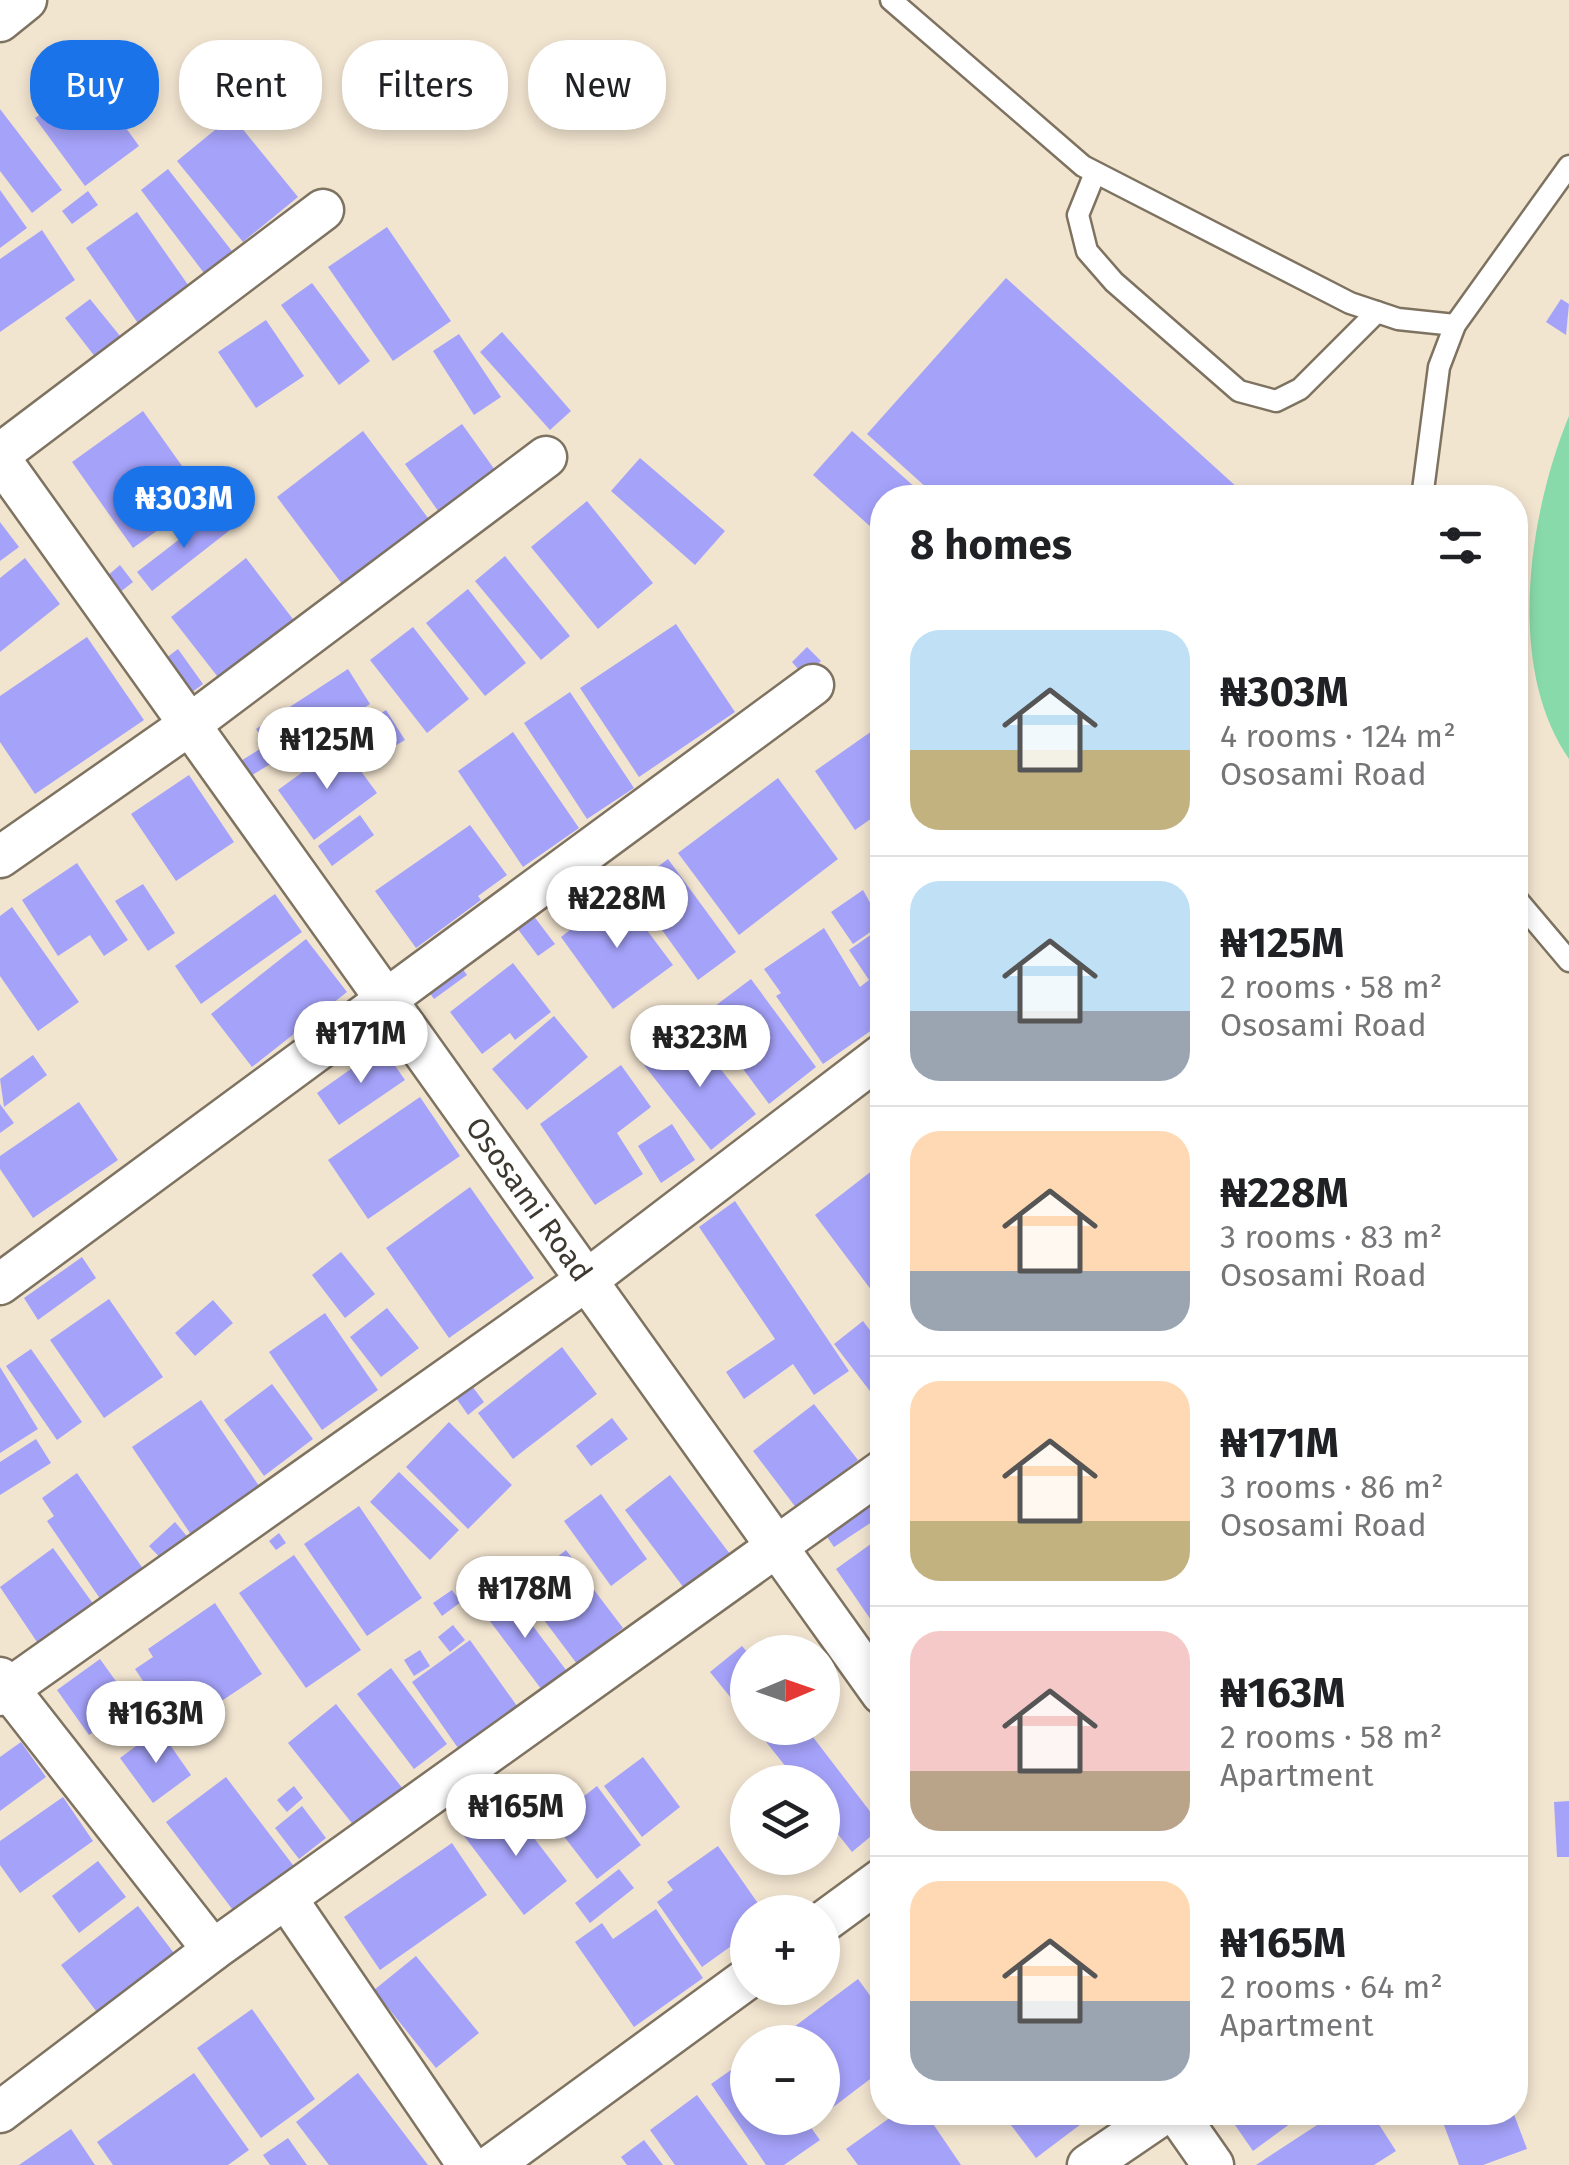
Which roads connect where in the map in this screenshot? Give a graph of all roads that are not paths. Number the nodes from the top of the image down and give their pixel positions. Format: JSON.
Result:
{"nodes":[{"id":1,"x":26,"y":0,"type":"edge"},
{"id":2,"x":891,"y":0,"type":"edge"},
{"id":3,"x":0,"y":21,"type":"edge"},
{"id":4,"x":1569,"y":166,"type":"edge"},
{"id":5,"x":1095,"y":173,"type":"junction"},
{"id":6,"x":323,"y":210,"type":"dead end"},
{"id":7,"x":1377,"y":312,"type":"junction"},
{"id":8,"x":1455,"y":326,"type":"junction"},
{"id":9,"x":0,"y":457,"type":"edge"},
{"id":10,"x":546,"y":457,"type":"dead end"},
{"id":11,"x":1424,"y":485,"type":"edge"},
{"id":12,"x":813,"y":685,"type":"dead end"},
{"id":13,"x":188,"y":726,"type":"junction"},
{"id":14,"x":0,"y":857,"type":"edge"},
{"id":15,"x":1528,"y":913,"type":"edge"},
{"id":16,"x":1569,"y":961,"type":"edge"},
{"id":17,"x":387,"y":997,"type":"junction"},
{"id":18,"x":870,"y":1064,"type":"edge"},
{"id":19,"x":588,"y":1280,"type":"junction"},
{"id":20,"x":0,"y":1284,"type":"edge"},
{"id":21,"x":870,"y":1479,"type":"edge"},
{"id":22,"x":776,"y":1546,"type":"junction"},
{"id":23,"x":870,"y":1677,"type":"edge"},
{"id":24,"x":3,"y":1688,"type":"edge"},
{"id":25,"x":870,"y":1888,"type":"edge"},
{"id":26,"x":286,"y":1898,"type":"junction"},
{"id":27,"x":840,"y":1910,"type":"edge"},
{"id":28,"x":213,"y":1950,"type":"junction"},
{"id":29,"x":730,"y":1991,"type":"edge"},
{"id":30,"x":0,"y":2112,"type":"edge"},
{"id":31,"x":1147,"y":2125,"type":"edge"},
{"id":32,"x":1185,"y":2125,"type":"edge"},
{"id":33,"x":468,"y":2165,"type":"edge"},
{"id":34,"x":492,"y":2165,"type":"edge"},
{"id":35,"x":1088,"y":2165,"type":"edge"},
{"id":36,"x":1213,"y":2165,"type":"edge"}],
"edges":[{"from":1,"to":3,"type":"street"},
{"from":2,"to":5,"type":"lane"},
{"from":4,"to":8,"type":"lane"},
{"from":5,"to":7,"type":"lane"},
{"from":5,"to":7,"type":"lane"},
{"from":6,"to":9,"type":"street"},
{"from":7,"to":8,"type":"lane"},
{"from":8,"to":11,"type":"lane"},
{"from":9,"to":13,"type":"street","name":"Ososami Road"},
{"from":10,"to":13,"type":"street"},
{"from":12,"to":17,"type":"street"},
{"from":13,"to":14,"type":"street"},
{"from":13,"to":17,"type":"street","name":"Ososami Road"},
{"from":15,"to":16,"type":"lane"},
{"from":17,"to":19,"type":"street","name":"Ososami Road"},
{"from":17,"to":20,"type":"street"},
{"from":18,"to":19,"type":"street"},
{"from":19,"to":22,"type":"street","name":"Ososami Road"},
{"from":19,"to":24,"type":"street"},
{"from":21,"to":22,"type":"street"},
{"from":22,"to":23,"type":"street","name":"Ososami Road"},
{"from":22,"to":26,"type":"street"},
{"from":24,"to":28,"type":"street"},
{"from":25,"to":27,"type":"street"},
{"from":26,"to":28,"type":"street"},
{"from":26,"to":33,"type":"street"},
{"from":28,"to":30,"type":"street"},
{"from":29,"to":34,"type":"street"},
{"from":31,"to":35,"type":"street"},
{"from":32,"to":36,"type":"street"}]}
